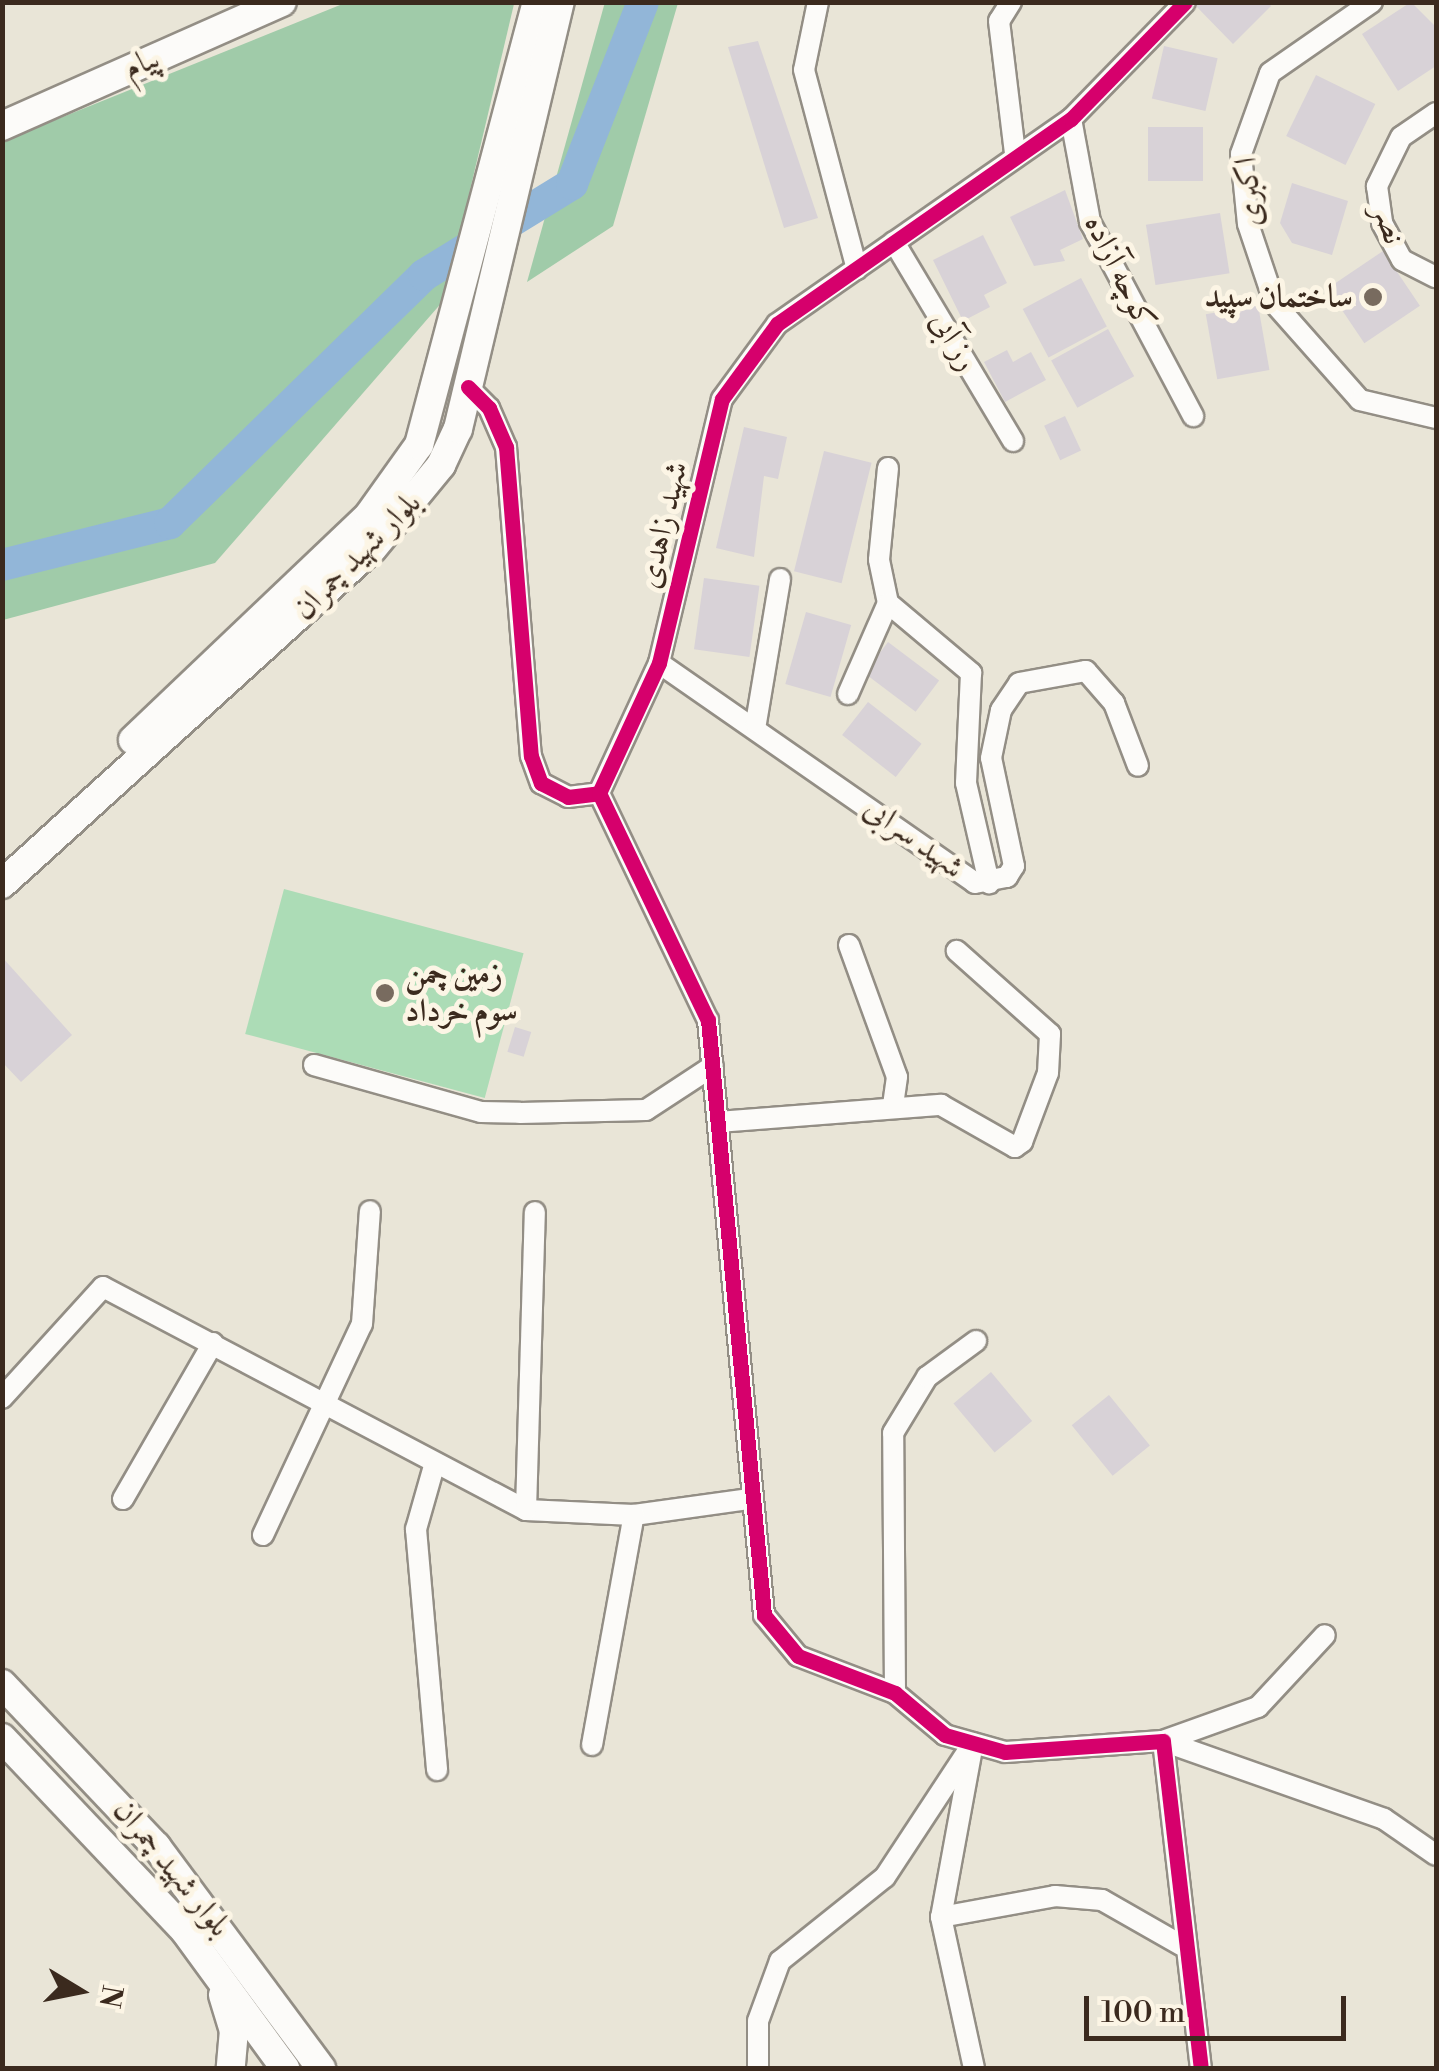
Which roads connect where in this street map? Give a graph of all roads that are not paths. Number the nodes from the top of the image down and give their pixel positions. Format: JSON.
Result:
{"nodes":[{"id":1,"x":282,"y":2,"type":"edge"},
{"id":2,"x":537,"y":2,"type":"edge"},
{"id":3,"x":560,"y":2,"type":"edge"},
{"id":4,"x":818,"y":2,"type":"edge"},
{"id":5,"x":1011,"y":2,"type":"edge"},
{"id":6,"x":1185,"y":2,"type":"edge"},
{"id":7,"x":1372,"y":2,"type":"edge"},
{"id":8,"x":1436,"y":113,"type":"edge"},
{"id":9,"x":1071,"y":118,"type":"junction"},
{"id":10,"x":2,"y":126,"type":"edge"},
{"id":11,"x":1015,"y":154,"type":"junction"},
{"id":12,"x":894,"y":242,"type":"junction"},
{"id":13,"x":858,"y":270,"type":"junction"},
{"id":14,"x":1436,"y":277,"type":"edge"},
{"id":15,"x":455,"y":385,"type":"junction"},
{"id":16,"x":1193,"y":416,"type":"dead end"},
{"id":17,"x":1436,"y":418,"type":"edge"},
{"id":18,"x":1013,"y":440,"type":"dead end"},
{"id":19,"x":888,"y":468,"type":"dead end"},
{"id":20,"x":780,"y":579,"type":"dead end"},
{"id":21,"x":888,"y":603,"type":"junction"},
{"id":22,"x":659,"y":663,"type":"junction"},
{"id":23,"x":848,"y":694,"type":"dead end"},
{"id":24,"x":756,"y":723,"type":"junction"},
{"id":25,"x":1138,"y":766,"type":"dead end"},
{"id":26,"x":600,"y":794,"type":"junction"},
{"id":27,"x":2,"y":858,"type":"edge"},
{"id":28,"x":989,"y":883,"type":"junction"},
{"id":29,"x":2,"y":884,"type":"edge"},
{"id":30,"x":849,"y":945,"type":"dead end"},
{"id":31,"x":957,"y":951,"type":"dead end"},
{"id":32,"x":314,"y":1065,"type":"dead end"},
{"id":33,"x":713,"y":1066,"type":"junction"},
{"id":34,"x":894,"y":1105,"type":"junction"},
{"id":35,"x":718,"y":1122,"type":"junction"},
{"id":36,"x":370,"y":1211,"type":"dead end"},
{"id":37,"x":536,"y":1212,"type":"dead end"},
{"id":38,"x":976,"y":1341,"type":"dead end"},
{"id":39,"x":212,"y":1344,"type":"junction"},
{"id":40,"x":2,"y":1398,"type":"edge"},
{"id":41,"x":323,"y":1408,"type":"junction"},
{"id":42,"x":434,"y":1466,"type":"junction"},
{"id":43,"x":122,"y":1499,"type":"dead end"},
{"id":44,"x":750,"y":1499,"type":"junction"},
{"id":45,"x":526,"y":1510,"type":"junction"},
{"id":46,"x":634,"y":1515,"type":"junction"},
{"id":47,"x":263,"y":1535,"type":"dead end"},
{"id":48,"x":1325,"y":1635,"type":"dead end"},
{"id":49,"x":2,"y":1684,"type":"edge"},
{"id":50,"x":895,"y":1693,"type":"junction"},
{"id":51,"x":2,"y":1738,"type":"edge"},
{"id":52,"x":1164,"y":1742,"type":"junction"},
{"id":53,"x":973,"y":1743,"type":"junction"},
{"id":54,"x":592,"y":1745,"type":"dead end"},
{"id":55,"x":437,"y":1770,"type":"dead end"},
{"id":56,"x":1436,"y":1855,"type":"edge"},
{"id":57,"x":941,"y":1917,"type":"junction"},
{"id":58,"x":1181,"y":1945,"type":"junction"},
{"id":59,"x":210,"y":1966,"type":"junction"},
{"id":60,"x":300,"y":2036,"type":"junction"},
{"id":61,"x":282,"y":2062,"type":"edge"},
{"id":62,"x":231,"y":2068,"type":"edge"},
{"id":63,"x":321,"y":2068,"type":"edge"},
{"id":64,"x":758,"y":2068,"type":"edge"},
{"id":65,"x":974,"y":2068,"type":"edge"},
{"id":66,"x":1202,"y":2068,"type":"edge"}],
"edges":[{"from":1,"to":10,"type":"main road","name":"پیام"},
{"from":2,"to":15,"type":"main road","name":"بلوار شهید چمران"},
{"from":3,"to":15,"type":"main road","name":"بلوار شهید چمران"},
{"from":4,"to":13,"type":"street"},
{"from":5,"to":11,"type":"street"},
{"from":6,"to":9,"type":"street","name":"شهید زاهدی"},
{"from":7,"to":17,"type":"street","name":"اکبری"},
{"from":8,"to":14,"type":"street","name":"نصر"},
{"from":9,"to":11,"type":"street","name":"شهید زاهدی"},
{"from":9,"to":16,"type":"street","name":"کوچه آزاده"},
{"from":11,"to":12,"type":"street","name":"شهید زاهدی"},
{"from":12,"to":13,"type":"street","name":"شهید زاهدی"},
{"from":12,"to":18,"type":"street","name":"رز آبی"},
{"from":13,"to":22,"type":"street","name":"شهید زاهدی"},
{"from":15,"to":26,"type":"street"},
{"from":15,"to":27,"type":"main road","name":"بلوار شهید چمران"},
{"from":15,"to":29,"type":"main road","name":"بلوار شهید چمران"},
{"from":19,"to":21,"type":"street"},
{"from":20,"to":24,"type":"street"},
{"from":21,"to":23,"type":"street"},
{"from":21,"to":28,"type":"street","name":"شهید سرابی"},
{"from":22,"to":24,"type":"street","name":"شهید سرابی"},
{"from":22,"to":26,"type":"street","name":"شهید زاهدی"},
{"from":24,"to":28,"type":"street","name":"شهید سرابی"},
{"from":25,"to":28,"type":"street"},
{"from":26,"to":33,"type":"street"},
{"from":30,"to":34,"type":"street"},
{"from":31,"to":34,"type":"street"},
{"from":32,"to":33,"type":"street"},
{"from":33,"to":35,"type":"street"},
{"from":34,"to":35,"type":"street"},
{"from":35,"to":44,"type":"street"},
{"from":36,"to":41,"type":"street"},
{"from":37,"to":45,"type":"street"},
{"from":38,"to":50,"type":"street"},
{"from":39,"to":40,"type":"street"},
{"from":39,"to":41,"type":"street"},
{"from":39,"to":43,"type":"street"},
{"from":41,"to":42,"type":"street"},
{"from":41,"to":47,"type":"street"},
{"from":42,"to":45,"type":"street"},
{"from":42,"to":55,"type":"street"},
{"from":44,"to":46,"type":"street"},
{"from":44,"to":50,"type":"street"},
{"from":45,"to":46,"type":"street"},
{"from":46,"to":54,"type":"street"},
{"from":48,"to":52,"type":"street"},
{"from":49,"to":60,"type":"main road","name":"بلوار شهید چمران"},
{"from":50,"to":53,"type":"street"},
{"from":51,"to":59,"type":"main road","name":"بلوار شهید چمران"},
{"from":52,"to":53,"type":"street"},
{"from":52,"to":56,"type":"street"},
{"from":52,"to":58,"type":"street"},
{"from":53,"to":57,"type":"street"},
{"from":53,"to":64,"type":"street"},
{"from":57,"to":58,"type":"street"},
{"from":57,"to":65,"type":"street"},
{"from":58,"to":66,"type":"street"},
{"from":59,"to":61,"type":"main road","name":"بلوار شهید چمران"},
{"from":59,"to":62,"type":"main road"},
{"from":60,"to":61,"type":"main road"},
{"from":60,"to":63,"type":"main road","name":"بلوار شهید چمران"}]}
